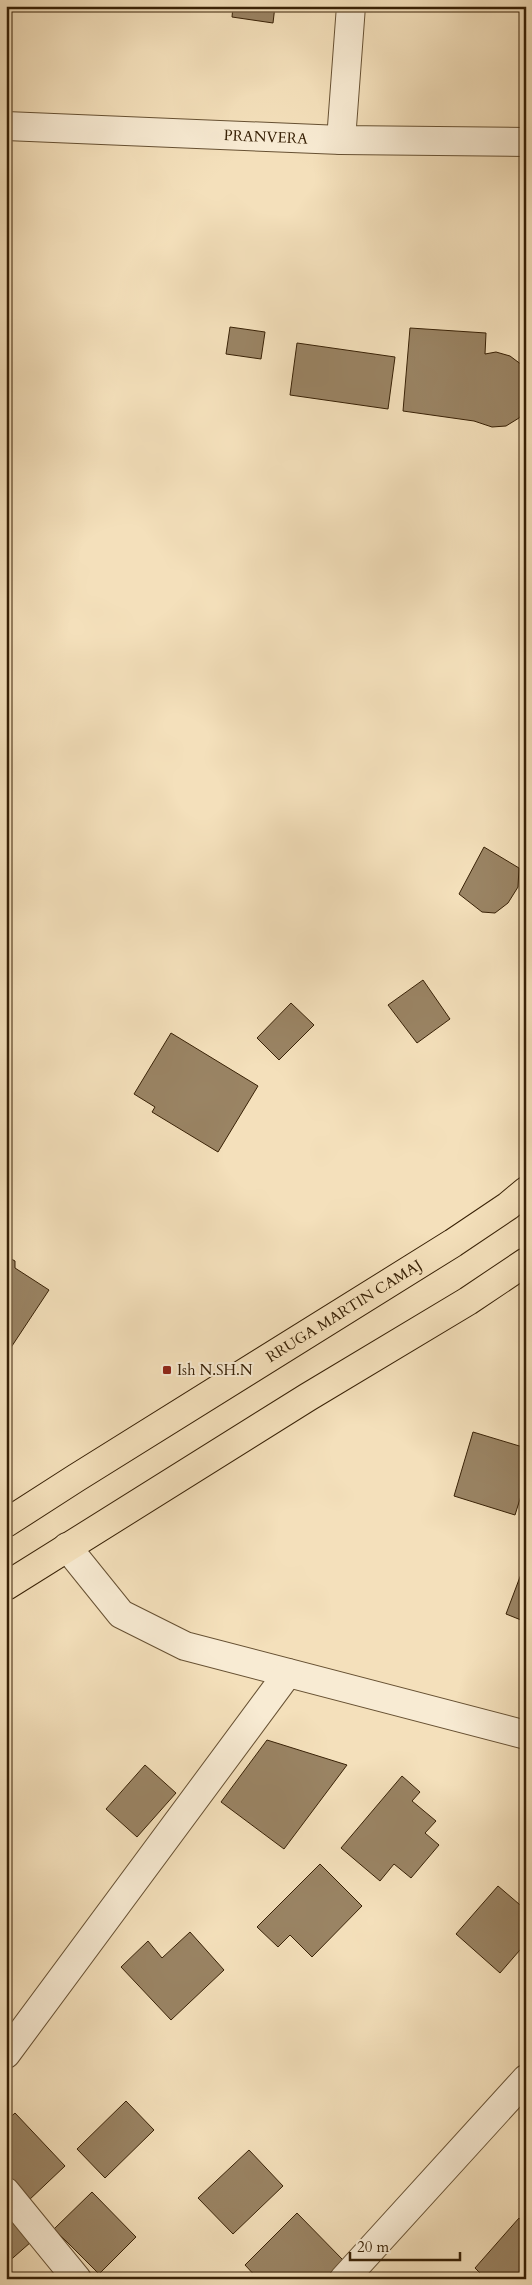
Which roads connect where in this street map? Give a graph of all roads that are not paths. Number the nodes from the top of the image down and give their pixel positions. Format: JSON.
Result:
{"nodes":[{"id":1,"x":351,"y":6,"type":"edge"},
{"id":2,"x":6,"y":126,"type":"edge"},
{"id":3,"x":342,"y":140,"type":"junction"},
{"id":4,"x":526,"y":142,"type":"edge"},
{"id":5,"x":526,"y":1191,"type":"edge"},
{"id":6,"x":526,"y":1262,"type":"edge"},
{"id":7,"x":6,"y":1523,"type":"edge"},
{"id":8,"x":67,"y":1547,"type":"junction"},
{"id":9,"x":6,"y":1586,"type":"edge"},
{"id":10,"x":288,"y":1673,"type":"junction"},
{"id":11,"x":526,"y":1735,"type":"edge"},
{"id":12,"x":6,"y":2054,"type":"edge"},
{"id":13,"x":526,"y":2078,"type":"edge"},
{"id":14,"x":6,"y":2192,"type":"edge"},
{"id":15,"x":76,"y":2279,"type":"edge"},
{"id":16,"x":344,"y":2279,"type":"edge"}],
"edges":[{"from":1,"to":3,"type":"street"},
{"from":2,"to":3,"type":"street","name":"PRANVERA"},
{"from":3,"to":4,"type":"street","name":"PRANVERA"},
{"from":5,"to":7,"type":"highway","name":"RRUGA MARTIN CAMAJ"},
{"from":6,"to":8,"type":"highway"},
{"from":8,"to":9,"type":"highway"},
{"from":8,"to":10,"type":"street"},
{"from":10,"to":11,"type":"street"},
{"from":10,"to":12,"type":"street"},
{"from":13,"to":16,"type":"street"},
{"from":14,"to":15,"type":"street"}]}
